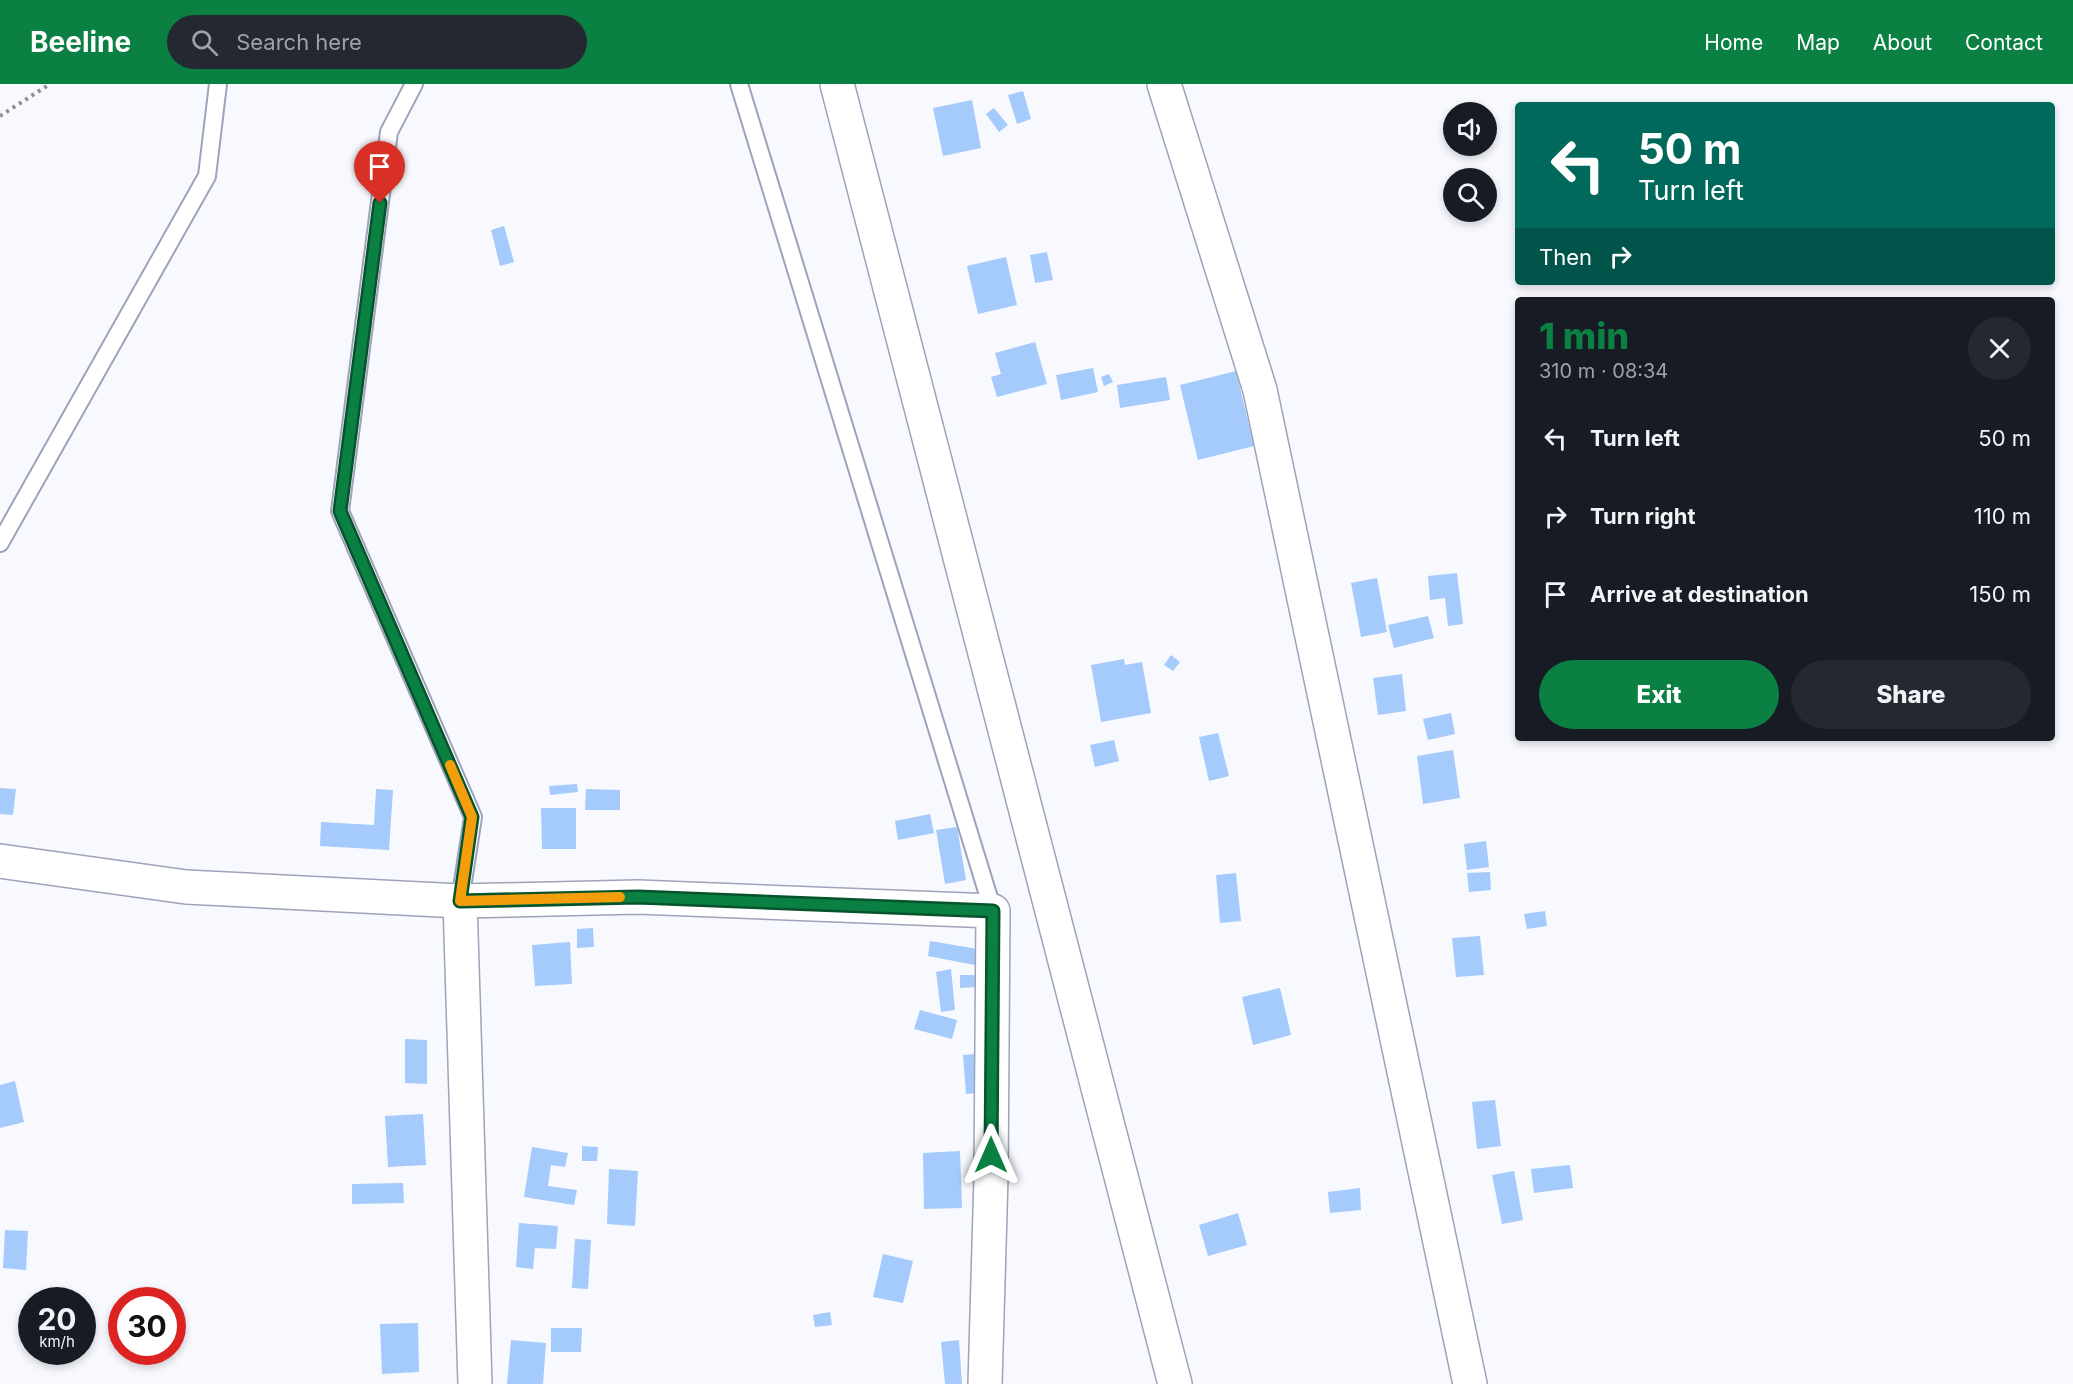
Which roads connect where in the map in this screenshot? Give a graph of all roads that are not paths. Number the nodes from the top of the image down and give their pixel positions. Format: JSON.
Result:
{"nodes":[{"id":1,"x":218,"y":84,"type":"edge"},
{"id":2,"x":414,"y":84,"type":"edge"},
{"id":3,"x":739,"y":84,"type":"edge"},
{"id":4,"x":837,"y":84,"type":"edge"},
{"id":5,"x":1164,"y":84,"type":"edge"},
{"id":6,"x":0,"y":543,"type":"edge"},
{"id":7,"x":0,"y":861,"type":"edge"},
{"id":8,"x":460,"y":901,"type":"junction"},
{"id":9,"x":993,"y":911,"type":"junction"},
{"id":10,"x":475,"y":1384,"type":"edge"},
{"id":11,"x":985,"y":1384,"type":"edge"},
{"id":12,"x":1175,"y":1384,"type":"edge"},
{"id":13,"x":1470,"y":1384,"type":"edge"}],
"edges":[{"from":1,"to":6,"type":"lane"},
{"from":2,"to":8,"type":"lane"},
{"from":3,"to":9,"type":"lane"},
{"from":4,"to":12,"type":"street"},
{"from":5,"to":13,"type":"street"},
{"from":7,"to":8,"type":"street"},
{"from":8,"to":9,"type":"street"},
{"from":8,"to":10,"type":"street"},
{"from":9,"to":11,"type":"street"}]}
